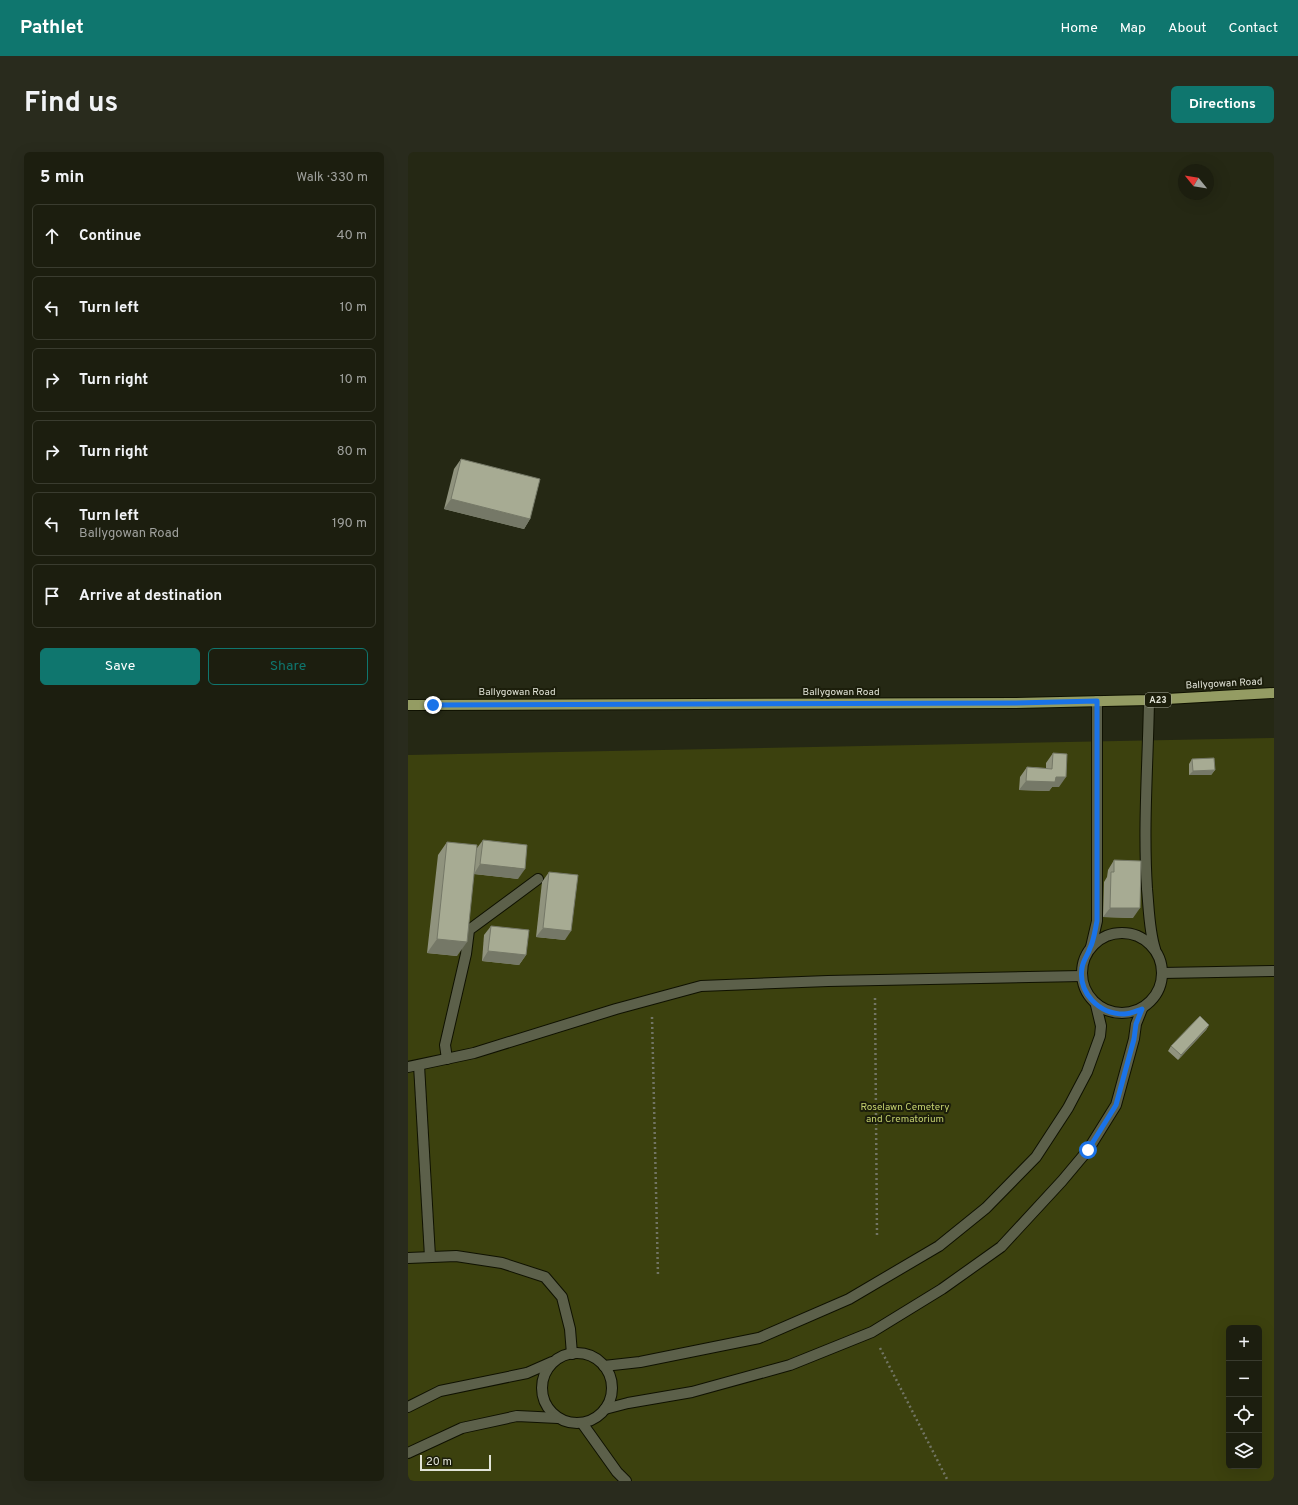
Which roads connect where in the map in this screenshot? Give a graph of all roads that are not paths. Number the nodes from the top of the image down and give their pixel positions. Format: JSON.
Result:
{"nodes":[{"id":1,"x":1274,"y":693,"type":"edge"},
{"id":2,"x":1149,"y":700,"type":"junction"},
{"id":3,"x":1097,"y":701,"type":"junction"},
{"id":4,"x":408,"y":705,"type":"edge"},
{"id":5,"x":538,"y":879,"type":"dead end"},
{"id":6,"x":1090,"y":949,"type":"junction"},
{"id":7,"x":1156,"y":950,"type":"junction"},
{"id":8,"x":1274,"y":971,"type":"edge"},
{"id":9,"x":1162,"y":973,"type":"junction"},
{"id":10,"x":1082,"y":976,"type":"junction"},
{"id":11,"x":1096,"y":1005,"type":"junction"},
{"id":12,"x":1142,"y":1009,"type":"junction"},
{"id":13,"x":447,"y":1059,"type":"junction"},
{"id":14,"x":419,"y":1065,"type":"junction"},
{"id":15,"x":408,"y":1067,"type":"edge"},
{"id":16,"x":430,"y":1257,"type":"junction"},
{"id":17,"x":408,"y":1258,"type":"edge"},
{"id":18,"x":572,"y":1354,"type":"junction"},
{"id":19,"x":553,"y":1362,"type":"junction"},
{"id":20,"x":604,"y":1366,"type":"junction"},
{"id":21,"x":408,"y":1407,"type":"edge"},
{"id":22,"x":605,"y":1409,"type":"junction"},
{"id":23,"x":558,"y":1418,"type":"junction"},
{"id":24,"x":582,"y":1423,"type":"junction"},
{"id":25,"x":408,"y":1453,"type":"edge"},
{"id":26,"x":626,"y":1481,"type":"edge"}],
"edges":[{"from":1,"to":2,"type":"main road","name":"Ballygowan Road","number":"A23"},
{"from":2,"to":3,"type":"main road","name":"Ballygowan Road","number":"A23"},
{"from":2,"to":7,"type":"lane"},
{"from":3,"to":4,"type":"main road","name":"Ballygowan Road","number":"A23"},
{"from":3,"to":6,"type":"lane"},
{"from":5,"to":13,"type":"lane"},
{"from":6,"to":7,"type":"lane"},
{"from":6,"to":10,"type":"lane"},
{"from":7,"to":9,"type":"lane"},
{"from":8,"to":9,"type":"lane"},
{"from":9,"to":12,"type":"lane"},
{"from":10,"to":11,"type":"lane"},
{"from":10,"to":13,"type":"lane"},
{"from":11,"to":12,"type":"lane"},
{"from":11,"to":20,"type":"lane"},
{"from":12,"to":22,"type":"lane"},
{"from":13,"to":14,"type":"lane"},
{"from":14,"to":15,"type":"lane"},
{"from":14,"to":16,"type":"lane"},
{"from":16,"to":17,"type":"lane"},
{"from":16,"to":18,"type":"lane"},
{"from":18,"to":19,"type":"lane"},
{"from":18,"to":20,"type":"lane"},
{"from":19,"to":21,"type":"lane"},
{"from":19,"to":23,"type":"lane"},
{"from":20,"to":22,"type":"lane"},
{"from":22,"to":24,"type":"lane"},
{"from":23,"to":24,"type":"lane"},
{"from":23,"to":25,"type":"lane"},
{"from":24,"to":26,"type":"lane"}]}
